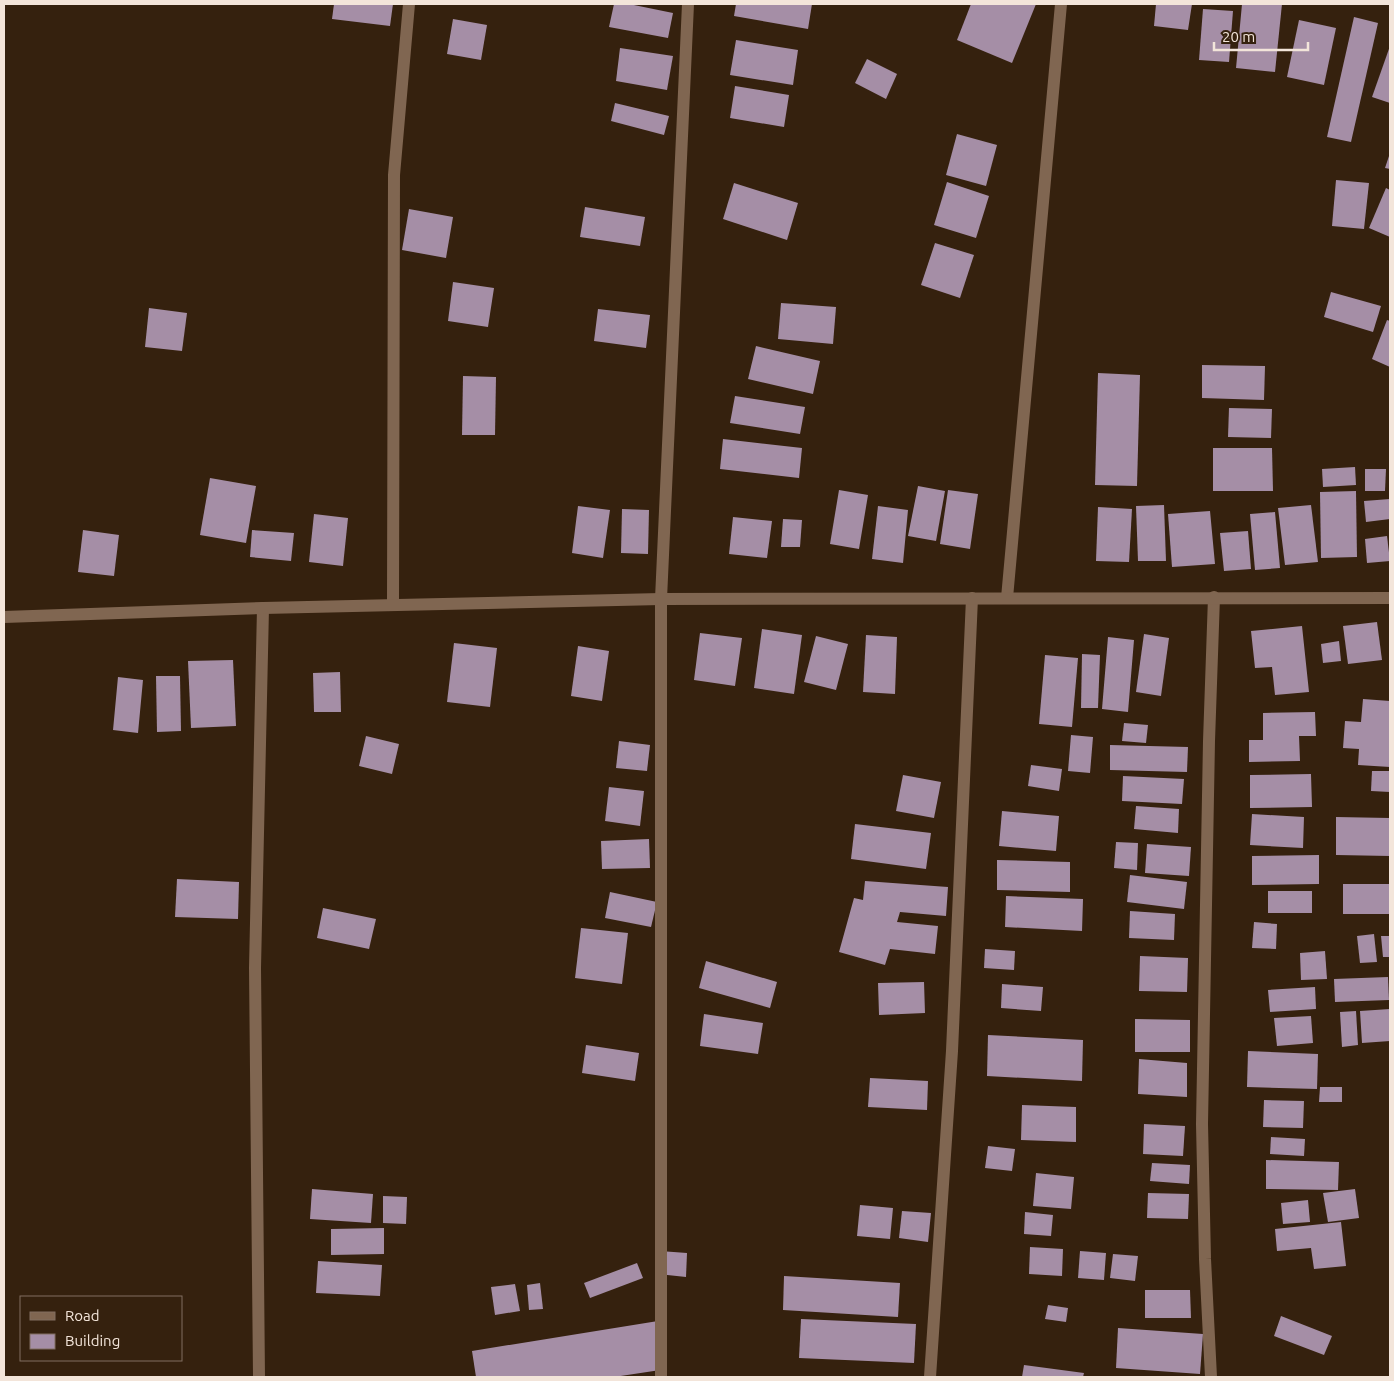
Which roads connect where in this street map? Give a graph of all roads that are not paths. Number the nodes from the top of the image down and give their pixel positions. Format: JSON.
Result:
{"nodes":[{"id":1,"x":409,"y":4,"type":"edge"},
{"id":2,"x":688,"y":4,"type":"edge"},
{"id":3,"x":1061,"y":4,"type":"edge"},
{"id":4,"x":1214,"y":597,"type":"junction"},
{"id":5,"x":972,"y":598,"type":"junction"},
{"id":6,"x":1007,"y":598,"type":"junction"},
{"id":7,"x":1390,"y":598,"type":"edge"},
{"id":8,"x":661,"y":599,"type":"junction"},
{"id":9,"x":393,"y":605,"type":"junction"},
{"id":10,"x":263,"y":608,"type":"junction"},
{"id":11,"x":4,"y":617,"type":"edge"},
{"id":12,"x":259,"y":1377,"type":"edge"},
{"id":13,"x":661,"y":1377,"type":"edge"},
{"id":14,"x":930,"y":1377,"type":"edge"},
{"id":15,"x":1210,"y":1377,"type":"edge"}],
"edges":[{"from":1,"to":9,"type":"street"},
{"from":2,"to":8,"type":"street"},
{"from":3,"to":6,"type":"street"},
{"from":4,"to":6,"type":"street"},
{"from":4,"to":7,"type":"street"},
{"from":4,"to":15,"type":"street"},
{"from":5,"to":6,"type":"street"},
{"from":5,"to":8,"type":"street"},
{"from":5,"to":14,"type":"street"},
{"from":8,"to":9,"type":"street"},
{"from":8,"to":13,"type":"street"},
{"from":9,"to":10,"type":"street"},
{"from":10,"to":11,"type":"street"},
{"from":10,"to":12,"type":"street"}]}
